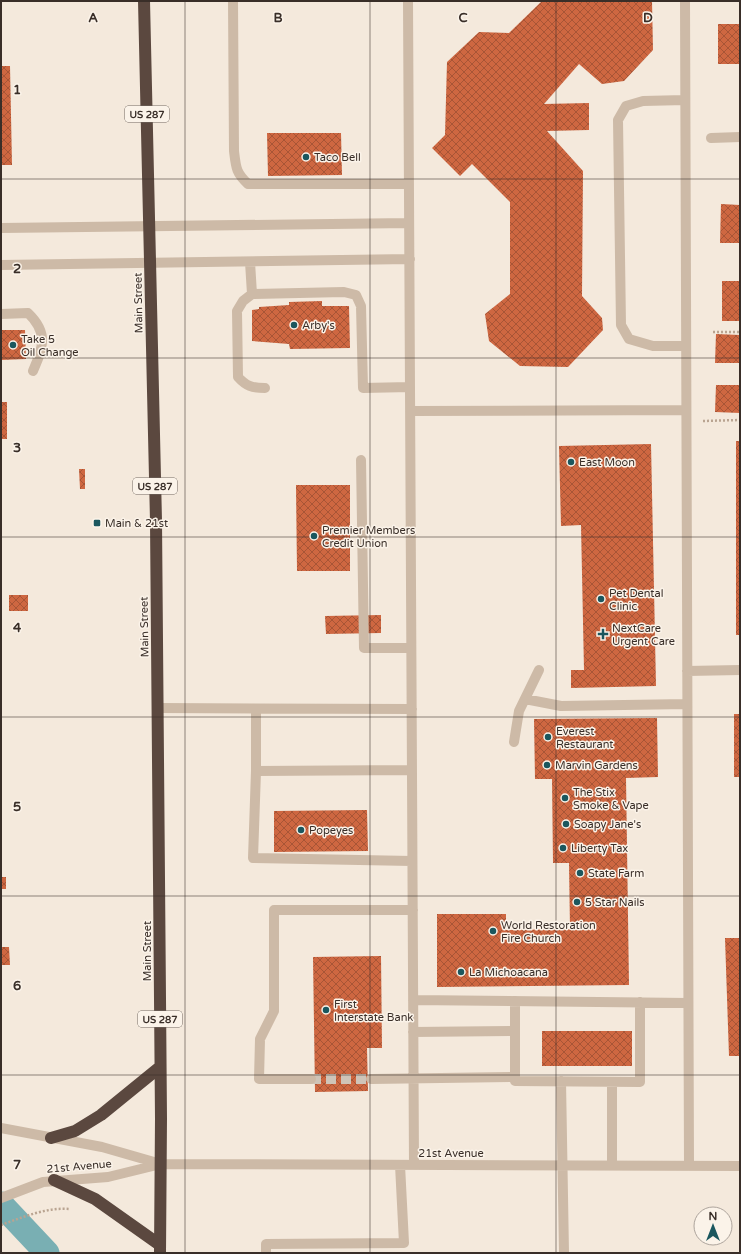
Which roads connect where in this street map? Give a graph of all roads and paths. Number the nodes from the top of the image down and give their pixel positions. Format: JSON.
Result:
{"nodes":[{"id":1,"x":144,"y":1,"type":"edge"},
{"id":2,"x":233,"y":1,"type":"edge"},
{"id":3,"x":408,"y":1,"type":"edge"},
{"id":4,"x":685,"y":1,"type":"edge"},
{"id":5,"x":685,"y":100,"type":"junction"},
{"id":6,"x":740,"y":137,"type":"edge"},
{"id":7,"x":711,"y":138,"type":"dead end"},
{"id":8,"x":409,"y":184,"type":"junction"},
{"id":9,"x":409,"y":223,"type":"junction"},
{"id":10,"x":150,"y":226,"type":"junction"},
{"id":11,"x":1,"y":228,"type":"edge"},
{"id":12,"x":410,"y":259,"type":"junction"},
{"id":13,"x":250,"y":262,"type":"junction"},
{"id":14,"x":150,"y":264,"type":"junction"},
{"id":15,"x":1,"y":265,"type":"edge"},
{"id":16,"x":252,"y":294,"type":"junction"},
{"id":17,"x":1,"y":314,"type":"edge"},
{"id":18,"x":713,"y":332,"type":"dead end"},
{"id":19,"x":740,"y":332,"type":"edge"},
{"id":20,"x":686,"y":346,"type":"junction"},
{"id":21,"x":33,"y":371,"type":"dead end"},
{"id":22,"x":410,"y":387,"type":"junction"},
{"id":23,"x":265,"y":388,"type":"dead end"},
{"id":24,"x":686,"y":410,"type":"junction"},
{"id":25,"x":410,"y":411,"type":"junction"},
{"id":26,"x":740,"y":420,"type":"edge"},
{"id":27,"x":686,"y":422,"type":"junction"},
{"id":28,"x":361,"y":460,"type":"dead end"},
{"id":29,"x":411,"y":648,"type":"junction"},
{"id":30,"x":538,"y":670,"type":"dead end"},
{"id":31,"x":740,"y":670,"type":"edge"},
{"id":32,"x":687,"y":671,"type":"junction"},
{"id":33,"x":525,"y":699,"type":"junction"},
{"id":34,"x":687,"y":704,"type":"junction"},
{"id":35,"x":158,"y":708,"type":"junction"},
{"id":36,"x":256,"y":708,"type":"junction"},
{"id":37,"x":412,"y":708,"type":"junction"},
{"id":38,"x":514,"y":742,"type":"dead end"},
{"id":39,"x":412,"y":770,"type":"junction"},
{"id":40,"x":256,"y":771,"type":"junction"},
{"id":41,"x":412,"y":861,"type":"junction"},
{"id":42,"x":413,"y":910,"type":"junction"},
{"id":43,"x":413,"y":1000,"type":"junction"},
{"id":44,"x":515,"y":1001,"type":"junction"},
{"id":45,"x":640,"y":1002,"type":"junction"},
{"id":46,"x":688,"y":1003,"type":"junction"},
{"id":47,"x":515,"y":1031,"type":"junction"},
{"id":48,"x":413,"y":1032,"type":"junction"},
{"id":49,"x":160,"y":1067,"type":"junction"},
{"id":50,"x":515,"y":1077,"type":"junction"},
{"id":51,"x":371,"y":1078,"type":"tunnel mouth"},
{"id":52,"x":413,"y":1078,"type":"junction"},
{"id":53,"x":311,"y":1079,"type":"tunnel mouth"},
{"id":54,"x":561,"y":1081,"type":"junction"},
{"id":55,"x":612,"y":1082,"type":"junction"},
{"id":56,"x":1,"y":1128,"type":"edge"},
{"id":57,"x":51,"y":1138,"type":"junction"},
{"id":58,"x":161,"y":1164,"type":"junction"},
{"id":59,"x":400,"y":1165,"type":"junction"},
{"id":60,"x":414,"y":1165,"type":"junction"},
{"id":61,"x":563,"y":1165,"type":"junction"},
{"id":62,"x":612,"y":1166,"type":"junction"},
{"id":63,"x":689,"y":1166,"type":"junction"},
{"id":64,"x":740,"y":1166,"type":"edge"},
{"id":65,"x":54,"y":1180,"type":"junction"},
{"id":66,"x":1,"y":1198,"type":"edge"},
{"id":67,"x":73,"y":1210,"type":"dead end"},
{"id":68,"x":1,"y":1225,"type":"edge"},
{"id":69,"x":160,"y":1249,"type":"edge"},
{"id":70,"x":266,"y":1253,"type":"edge"},
{"id":71,"x":564,"y":1253,"type":"edge"}],
"edges":[{"from":1,"to":10,"type":"highway","name":"Main Street","number":"US 287"},
{"from":2,"to":8,"type":"street"},
{"from":3,"to":8,"type":"street"},
{"from":4,"to":5,"type":"street"},
{"from":5,"to":20,"type":"street"},
{"from":5,"to":20,"type":"street"},
{"from":6,"to":7,"type":"street"},
{"from":8,"to":9,"type":"street"},
{"from":9,"to":10,"type":"street"},
{"from":9,"to":12,"type":"street"},
{"from":10,"to":11,"type":"street"},
{"from":10,"to":14,"type":"highway","name":"Main Street","number":"US 287"},
{"from":12,"to":13,"type":"street"},
{"from":12,"to":22,"type":"street"},
{"from":13,"to":14,"type":"street"},
{"from":13,"to":16,"type":"street"},
{"from":14,"to":15,"type":"street"},
{"from":14,"to":35,"type":"highway","name":"Main Street","number":"US 287"},
{"from":16,"to":22,"type":"street"},
{"from":16,"to":23,"type":"street"},
{"from":17,"to":21,"type":"street"},
{"from":18,"to":19,"type":"path"},
{"from":20,"to":24,"type":"street"},
{"from":22,"to":25,"type":"street"},
{"from":24,"to":25,"type":"street"},
{"from":24,"to":27,"type":"street"},
{"from":25,"to":29,"type":"street"},
{"from":26,"to":27,"type":"path"},
{"from":27,"to":32,"type":"street"},
{"from":28,"to":29,"type":"street"},
{"from":29,"to":37,"type":"street"},
{"from":30,"to":33,"type":"street"},
{"from":31,"to":32,"type":"street"},
{"from":32,"to":34,"type":"street"},
{"from":33,"to":34,"type":"street"},
{"from":33,"to":38,"type":"street"},
{"from":34,"to":46,"type":"street"},
{"from":35,"to":36,"type":"street"},
{"from":35,"to":49,"type":"highway","name":"Main Street","number":"US 287"},
{"from":36,"to":37,"type":"street"},
{"from":36,"to":40,"type":"street"},
{"from":37,"to":39,"type":"street"},
{"from":39,"to":40,"type":"street"},
{"from":39,"to":41,"type":"street"},
{"from":40,"to":41,"type":"street"},
{"from":41,"to":42,"type":"street"},
{"from":42,"to":43,"type":"street"},
{"from":42,"to":53,"type":"street"},
{"from":43,"to":44,"type":"street"},
{"from":43,"to":48,"type":"street"},
{"from":44,"to":45,"type":"street"},
{"from":44,"to":47,"type":"street"},
{"from":45,"to":46,"type":"street"},
{"from":45,"to":55,"type":"street"},
{"from":46,"to":63,"type":"street"},
{"from":47,"to":48,"type":"street"},
{"from":47,"to":50,"type":"street"},
{"from":48,"to":52,"type":"street"},
{"from":49,"to":57,"type":"highway"},
{"from":49,"to":58,"type":"highway","name":"Main Street","number":"US 287"},
{"from":50,"to":52,"type":"street"},
{"from":50,"to":54,"type":"street"},
{"from":51,"to":52,"type":"street"},
{"from":52,"to":60,"type":"street"},
{"from":54,"to":55,"type":"street"},
{"from":54,"to":61,"type":"street"},
{"from":55,"to":62,"type":"street"},
{"from":56,"to":57,"type":"street","name":"21st Avenue"},
{"from":57,"to":58,"type":"street","name":"21st Avenue"},
{"from":58,"to":59,"type":"street","name":"21st Avenue"},
{"from":58,"to":65,"type":"street","name":"21st Avenue"},
{"from":58,"to":69,"type":"highway","name":"Main Street","number":"US 287"},
{"from":59,"to":60,"type":"street","name":"21st Avenue"},
{"from":59,"to":70,"type":"street"},
{"from":60,"to":61,"type":"street","name":"21st Avenue"},
{"from":61,"to":62,"type":"street","name":"21st Avenue"},
{"from":61,"to":71,"type":"street"},
{"from":62,"to":63,"type":"street","name":"21st Avenue"},
{"from":63,"to":64,"type":"street","name":"21st Avenue"},
{"from":65,"to":66,"type":"street","name":"21st Avenue"},
{"from":65,"to":69,"type":"highway"},
{"from":67,"to":68,"type":"path"}]}
